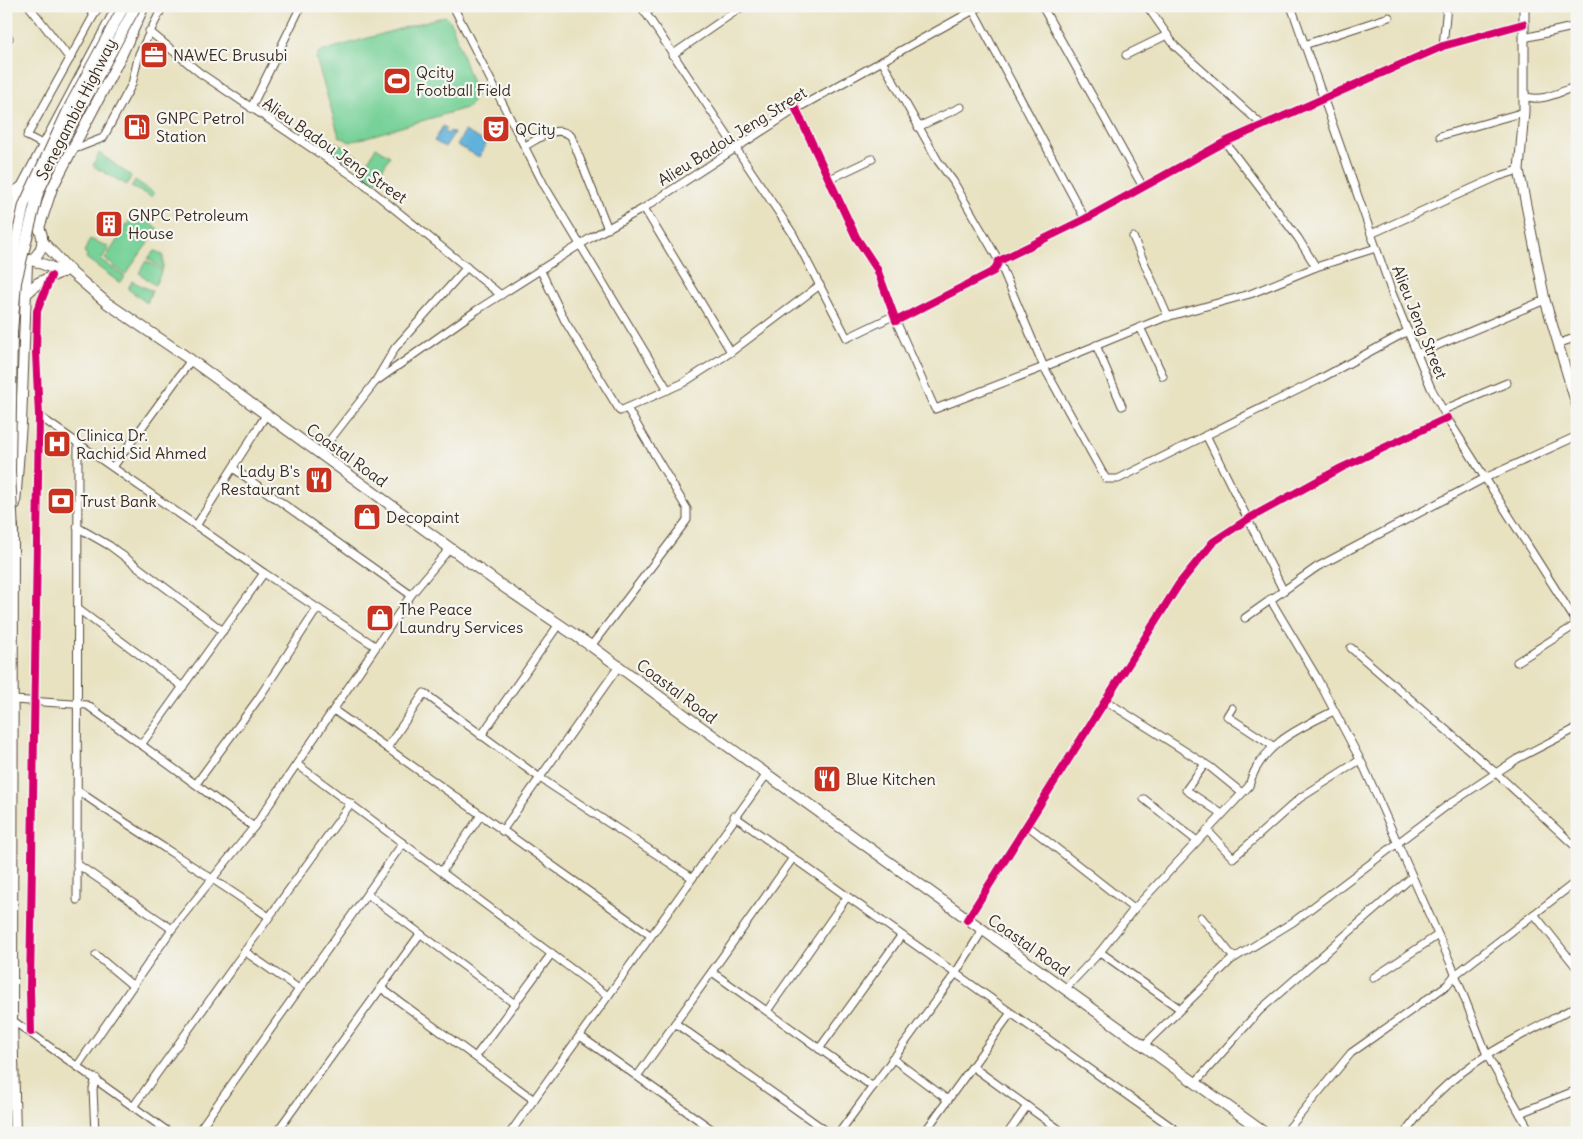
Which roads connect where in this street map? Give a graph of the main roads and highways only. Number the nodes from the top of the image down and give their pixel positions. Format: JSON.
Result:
{"nodes":[{"id":1,"x":118,"y":6,"type":"edge"},
{"id":2,"x":124,"y":6,"type":"edge"},
{"id":3,"x":136,"y":6,"type":"edge"},
{"id":4,"x":144,"y":6,"type":"edge"},
{"id":5,"x":22,"y":187,"type":"junction"},
{"id":6,"x":6,"y":197,"type":"edge"},
{"id":7,"x":8,"y":219,"type":"edge"},
{"id":8,"x":39,"y":228,"type":"junction"},
{"id":9,"x":43,"y":242,"type":"junction"},
{"id":10,"x":6,"y":258,"type":"edge"},
{"id":11,"x":29,"y":261,"type":"junction"},
{"id":12,"x":67,"y":272,"type":"junction"},
{"id":13,"x":6,"y":287,"type":"edge"},
{"id":14,"x":25,"y":295,"type":"junction"},
{"id":15,"x":13,"y":534,"type":"junction"},
{"id":16,"x":1258,"y":1131,"type":"edge"},
{"id":17,"x":15,"y":1133,"type":"edge"}],
"edges":[{"from":1,"to":5,"type":"main road","name":"Senegambia Highway"},
{"from":2,"to":13,"type":"main road","bridge":true},
{"from":3,"to":15,"type":"main road","bridge":true},
{"from":4,"to":8,"type":"main road","name":"Senegambia Highway"},
{"from":5,"to":6,"type":"main road"},
{"from":5,"to":7,"type":"main road","name":"Senegambia Highway"},
{"from":7,"to":8,"type":"main road"},
{"from":8,"to":9,"type":"main road"},
{"from":9,"to":11,"type":"main road"},
{"from":9,"to":12,"type":"main road","name":"Coastal Road"},
{"from":10,"to":11,"type":"main road","name":"Coastal Road"},
{"from":11,"to":12,"type":"main road","name":"Coastal Road"},
{"from":11,"to":14,"type":"main road"},
{"from":12,"to":14,"type":"main road"},
{"from":12,"to":16,"type":"main road","name":"Coastal Road"},
{"from":14,"to":15,"type":"main road"},
{"from":15,"to":17,"type":"main road"}]}
